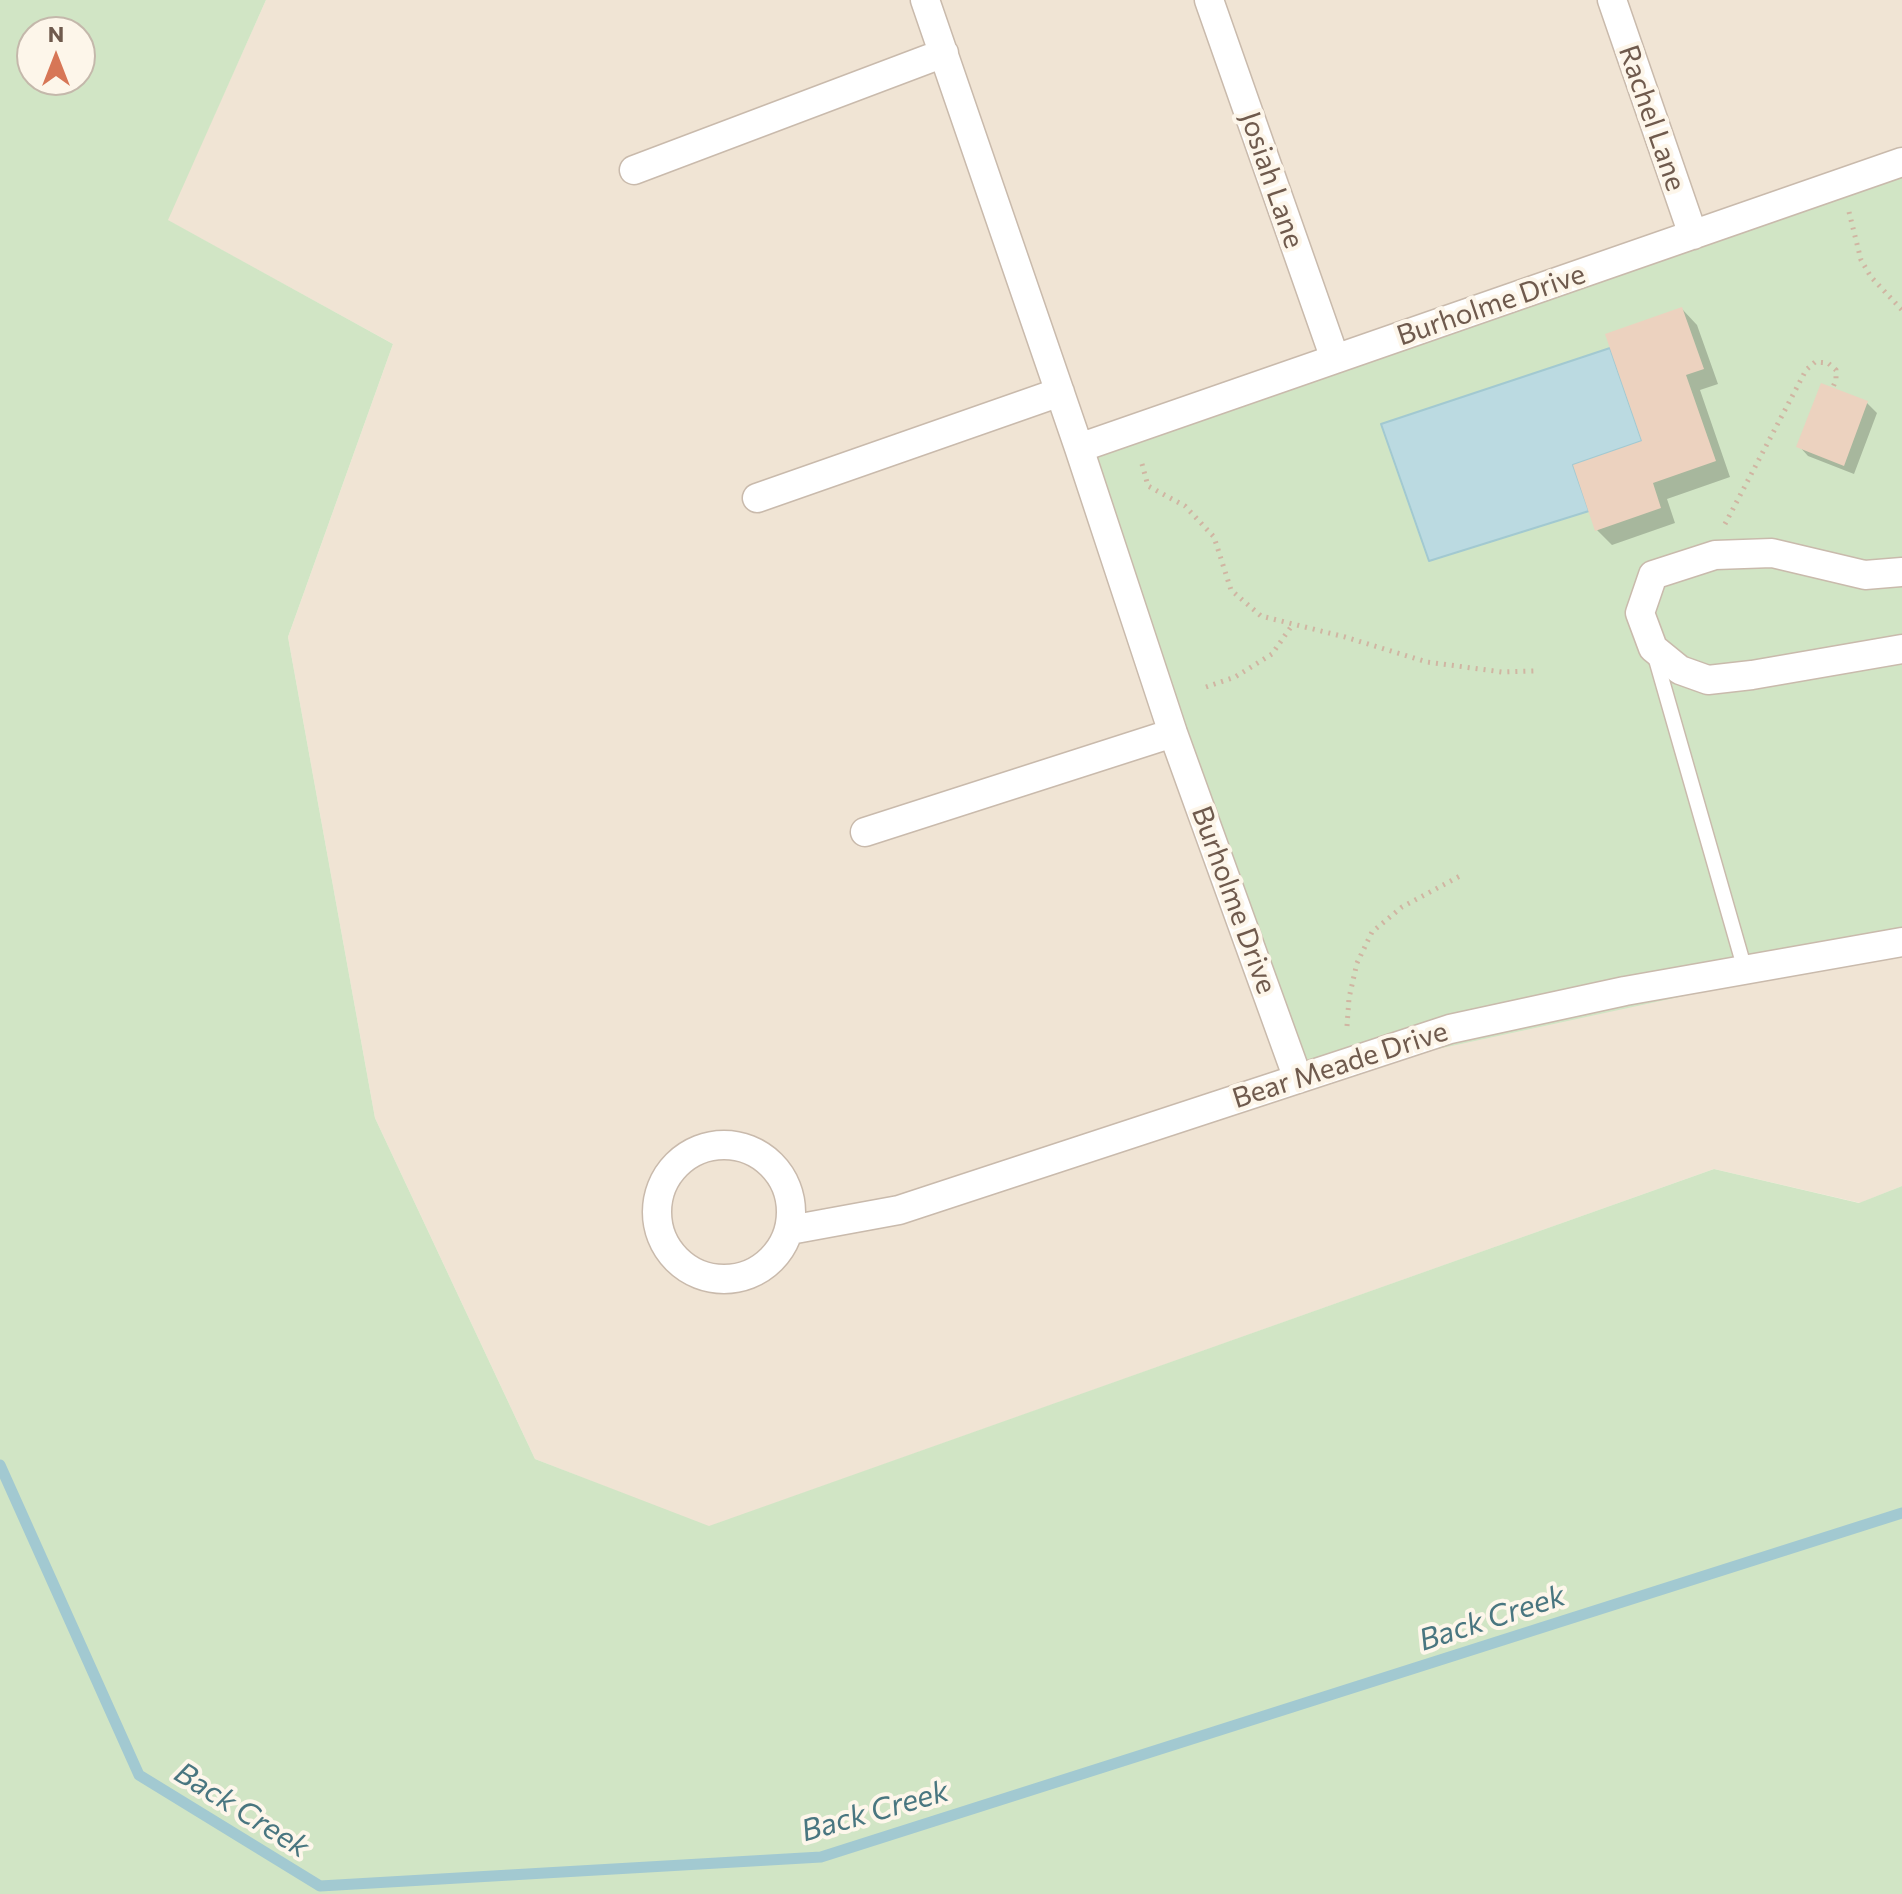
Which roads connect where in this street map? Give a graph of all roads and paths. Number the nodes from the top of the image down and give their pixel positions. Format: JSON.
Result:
{"nodes":[{"id":1,"x":925,"y":0,"type":"edge"},
{"id":2,"x":1209,"y":0,"type":"edge"},
{"id":3,"x":1612,"y":0,"type":"edge"},
{"id":4,"x":944,"y":53,"type":"junction"},
{"id":5,"x":1902,"y":162,"type":"edge"},
{"id":6,"x":634,"y":170,"type":"dead end"},
{"id":7,"x":1848,"y":207,"type":"dead end"},
{"id":8,"x":1693,"y":235,"type":"junction"},
{"id":9,"x":1902,"y":310,"type":"edge"},
{"id":10,"x":1335,"y":359,"type":"junction"},
{"id":11,"x":1833,"y":387,"type":"dead end"},
{"id":12,"x":1060,"y":392,"type":"junction"},
{"id":13,"x":1079,"y":448,"type":"junction"},
{"id":14,"x":1142,"y":464,"type":"dead end"},
{"id":15,"x":757,"y":498,"type":"dead end"},
{"id":16,"x":1724,"y":525,"type":"dead end"},
{"id":17,"x":1902,"y":572,"type":"edge"},
{"id":18,"x":1293,"y":624,"type":"junction"},
{"id":19,"x":1653,"y":648,"type":"junction"},
{"id":20,"x":1902,"y":649,"type":"edge"},
{"id":21,"x":1534,"y":671,"type":"dead end"},
{"id":22,"x":1206,"y":687,"type":"dead end"},
{"id":23,"x":1173,"y":733,"type":"junction"},
{"id":24,"x":865,"y":832,"type":"dead end"},
{"id":25,"x":1460,"y":876,"type":"dead end"},
{"id":26,"x":1902,"y":942,"type":"edge"},
{"id":27,"x":1745,"y":970,"type":"junction"},
{"id":28,"x":1347,"y":1026,"type":"dead end"},
{"id":29,"x":1298,"y":1079,"type":"junction"},
{"id":30,"x":790,"y":1230,"type":"junction"}],
"edges":[{"from":1,"to":4,"type":"street","name":"Burholme Drive"},
{"from":2,"to":10,"type":"street","name":"Josiah Lane"},
{"from":3,"to":8,"type":"street","name":"Rachel Lane"},
{"from":4,"to":6,"type":"street"},
{"from":4,"to":12,"type":"street","name":"Burholme Drive"},
{"from":5,"to":8,"type":"street","name":"Burholme Drive"},
{"from":7,"to":9,"type":"path"},
{"from":8,"to":10,"type":"street","name":"Burholme Drive"},
{"from":10,"to":13,"type":"street","name":"Burholme Drive"},
{"from":11,"to":16,"type":"path"},
{"from":12,"to":13,"type":"street","name":"Burholme Drive"},
{"from":12,"to":15,"type":"street"},
{"from":13,"to":23,"type":"street","name":"Burholme Drive"},
{"from":14,"to":18,"type":"path"},
{"from":17,"to":19,"type":"street"},
{"from":18,"to":21,"type":"path"},
{"from":18,"to":22,"type":"path"},
{"from":19,"to":20,"type":"street"},
{"from":19,"to":27,"type":"lane"},
{"from":23,"to":24,"type":"street"},
{"from":23,"to":29,"type":"street","name":"Burholme Drive"},
{"from":25,"to":28,"type":"path"},
{"from":26,"to":27,"type":"street","name":"Bear Meade Drive"},
{"from":27,"to":29,"type":"street","name":"Bear Meade Drive"},
{"from":29,"to":30,"type":"street","name":"Bear Meade Drive"},
{"from":30,"to":30,"type":"street"}]}
